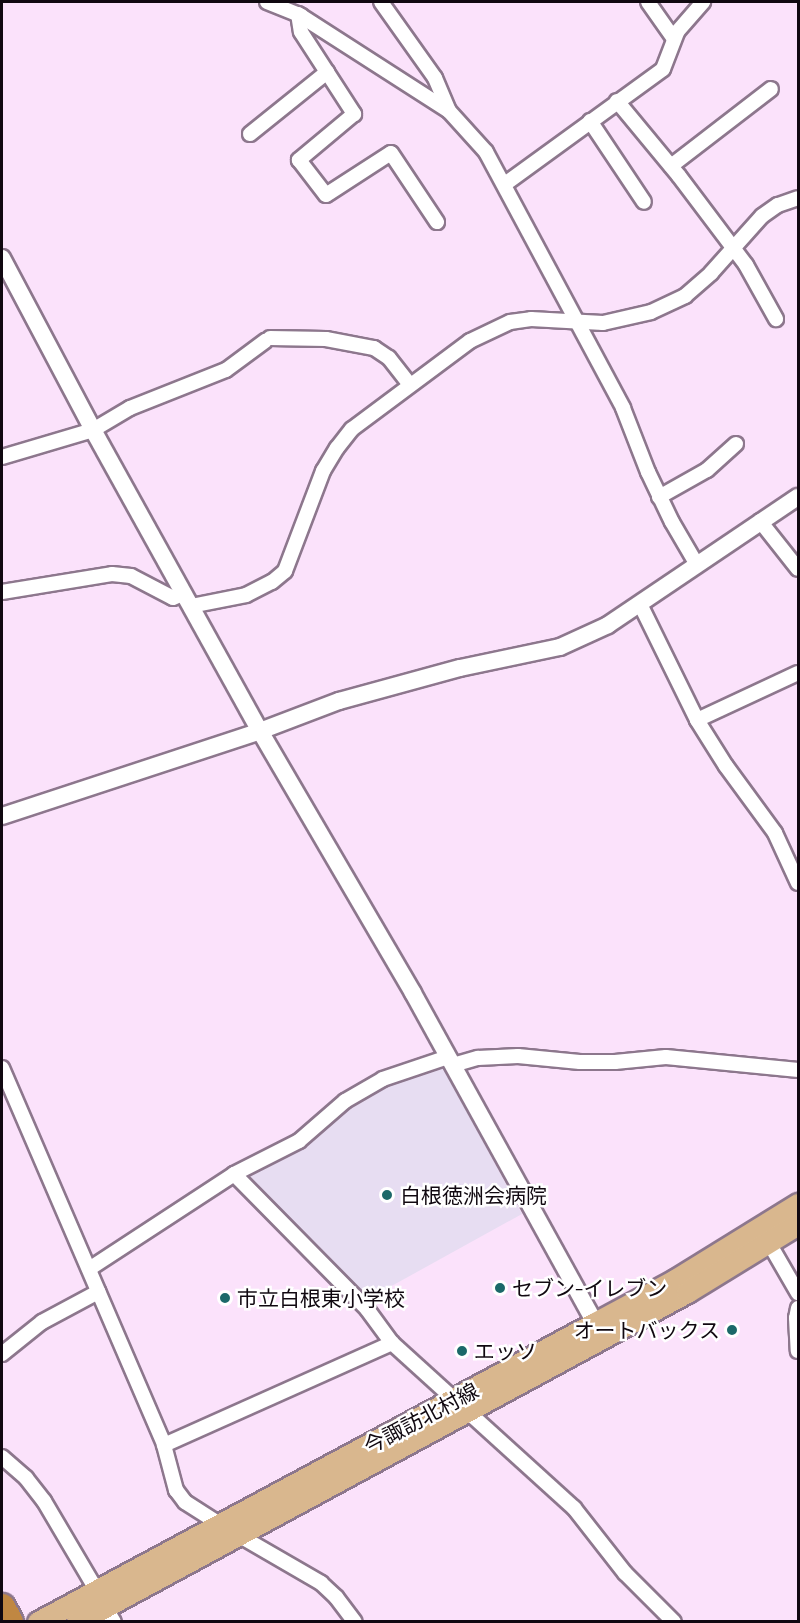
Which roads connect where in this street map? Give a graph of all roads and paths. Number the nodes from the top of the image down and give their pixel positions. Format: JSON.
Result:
{"nodes":[{"id":1,"x":267,"y":2,"type":"edge"},
{"id":2,"x":381,"y":2,"type":"edge"},
{"id":3,"x":648,"y":2,"type":"edge"},
{"id":4,"x":703,"y":2,"type":"edge"},
{"id":5,"x":298,"y":14,"type":"junction"},
{"id":6,"x":674,"y":39,"type":"junction"},
{"id":7,"x":327,"y":72,"type":"junction"},
{"id":8,"x":771,"y":89,"type":"dead end"},
{"id":9,"x":617,"y":101,"type":"junction"},
{"id":10,"x":449,"y":111,"type":"junction"},
{"id":11,"x":590,"y":121,"type":"junction"},
{"id":12,"x":250,"y":134,"type":"dead end"},
{"id":13,"x":671,"y":166,"type":"junction"},
{"id":14,"x":505,"y":184,"type":"junction"},
{"id":15,"x":798,"y":198,"type":"edge"},
{"id":16,"x":644,"y":202,"type":"dead end"},
{"id":17,"x":437,"y":222,"type":"dead end"},
{"id":18,"x":733,"y":248,"type":"junction"},
{"id":19,"x":2,"y":258,"type":"edge"},
{"id":20,"x":776,"y":319,"type":"dead end"},
{"id":21,"x":576,"y":323,"type":"junction"},
{"id":22,"x":410,"y":385,"type":"junction"},
{"id":23,"x":93,"y":430,"type":"junction"},
{"id":24,"x":736,"y":444,"type":"dead end"},
{"id":25,"x":2,"y":457,"type":"edge"},
{"id":26,"x":659,"y":497,"type":"junction"},
{"id":27,"x":798,"y":497,"type":"edge"},
{"id":28,"x":760,"y":521,"type":"junction"},
{"id":29,"x":696,"y":563,"type":"junction"},
{"id":30,"x":798,"y":569,"type":"edge"},
{"id":31,"x":2,"y":592,"type":"edge"},
{"id":32,"x":187,"y":600,"type":"junction"},
{"id":33,"x":640,"y":604,"type":"junction"},
{"id":34,"x":798,"y":673,"type":"edge"},
{"id":35,"x":697,"y":720,"type":"junction"},
{"id":36,"x":260,"y":731,"type":"junction"},
{"id":37,"x":2,"y":816,"type":"edge"},
{"id":38,"x":798,"y":883,"type":"edge"},
{"id":39,"x":450,"y":1061,"type":"junction"},
{"id":40,"x":2,"y":1068,"type":"edge"},
{"id":41,"x":798,"y":1070,"type":"edge"},
{"id":42,"x":234,"y":1174,"type":"junction"},
{"id":43,"x":798,"y":1204,"type":"edge"},
{"id":44,"x":798,"y":1224,"type":"edge"},
{"id":45,"x":769,"y":1243,"type":"junction"},
{"id":46,"x":88,"y":1269,"type":"junction"},
{"id":47,"x":98,"y":1292,"type":"junction"},
{"id":48,"x":798,"y":1293,"type":"edge"},
{"id":49,"x":798,"y":1308,"type":"edge"},
{"id":50,"x":599,"y":1331,"type":"junction"},
{"id":51,"x":392,"y":1343,"type":"junction"},
{"id":52,"x":798,"y":1351,"type":"edge"},
{"id":53,"x":2,"y":1354,"type":"edge"},
{"id":54,"x":459,"y":1407,"type":"junction"},
{"id":55,"x":164,"y":1445,"type":"junction"},
{"id":56,"x":2,"y":1457,"type":"edge"},
{"id":57,"x":221,"y":1525,"type":"junction"},
{"id":58,"x":240,"y":1535,"type":"junction"},
{"id":59,"x":105,"y":1606,"type":"edge"},
{"id":60,"x":2,"y":1607,"type":"edge"},
{"id":61,"x":10,"y":1622,"type":"edge"},
{"id":62,"x":38,"y":1622,"type":"edge"},
{"id":63,"x":77,"y":1622,"type":"edge"},
{"id":64,"x":355,"y":1622,"type":"edge"},
{"id":65,"x":674,"y":1622,"type":"edge"}],
"edges":[{"from":1,"to":5,"type":"street"},
{"from":2,"to":10,"type":"street"},
{"from":3,"to":6,"type":"street"},
{"from":4,"to":6,"type":"street"},
{"from":5,"to":7,"type":"street"},
{"from":5,"to":10,"type":"street"},
{"from":6,"to":9,"type":"street"},
{"from":7,"to":12,"type":"street"},
{"from":7,"to":17,"type":"street"},
{"from":8,"to":13,"type":"street"},
{"from":9,"to":11,"type":"street"},
{"from":9,"to":13,"type":"street"},
{"from":10,"to":14,"type":"street"},
{"from":11,"to":14,"type":"street"},
{"from":11,"to":16,"type":"street"},
{"from":13,"to":18,"type":"street"},
{"from":14,"to":21,"type":"street"},
{"from":15,"to":18,"type":"street"},
{"from":18,"to":20,"type":"street"},
{"from":18,"to":21,"type":"street"},
{"from":19,"to":23,"type":"street"},
{"from":21,"to":22,"type":"street"},
{"from":21,"to":26,"type":"street"},
{"from":22,"to":23,"type":"street"},
{"from":22,"to":32,"type":"street"},
{"from":23,"to":25,"type":"street"},
{"from":23,"to":32,"type":"street"},
{"from":24,"to":26,"type":"street"},
{"from":26,"to":29,"type":"street"},
{"from":27,"to":28,"type":"street"},
{"from":28,"to":29,"type":"street"},
{"from":28,"to":30,"type":"street"},
{"from":29,"to":33,"type":"street"},
{"from":31,"to":32,"type":"street"},
{"from":32,"to":36,"type":"street"},
{"from":33,"to":35,"type":"street"},
{"from":33,"to":36,"type":"street"},
{"from":34,"to":35,"type":"street"},
{"from":35,"to":38,"type":"street"},
{"from":36,"to":37,"type":"street"},
{"from":36,"to":39,"type":"street"},
{"from":39,"to":41,"type":"street"},
{"from":39,"to":42,"type":"street"},
{"from":39,"to":50,"type":"street"},
{"from":40,"to":46,"type":"street"},
{"from":42,"to":46,"type":"street"},
{"from":42,"to":51,"type":"street"},
{"from":43,"to":50,"type":"main road","name":"今諏訪北村線"},
{"from":44,"to":45,"type":"main road","name":"今諏訪北村線"},
{"from":45,"to":48,"type":"street"},
{"from":45,"to":50,"type":"main road","name":"今諏訪北村線"},
{"from":46,"to":47,"type":"street"},
{"from":47,"to":53,"type":"street"},
{"from":47,"to":55,"type":"street"},
{"from":49,"to":52,"type":"street"},
{"from":50,"to":54,"type":"main road","name":"今諏訪北村線"},
{"from":51,"to":54,"type":"street"},
{"from":51,"to":55,"type":"street"},
{"from":54,"to":57,"type":"main road","name":"今諏訪北村線"},
{"from":54,"to":58,"type":"main road","name":"今諏訪北村線"},
{"from":54,"to":65,"type":"street"},
{"from":55,"to":57,"type":"street"},
{"from":56,"to":59,"type":"street"},
{"from":57,"to":58,"type":"street"},
{"from":57,"to":59,"type":"main road","name":"今諏訪北村線"},
{"from":58,"to":59,"type":"main road","name":"今諏訪北村線"},
{"from":58,"to":64,"type":"street"},
{"from":59,"to":62,"type":"main road","name":"今諏訪北村線"},
{"from":59,"to":63,"type":"main road","name":"今諏訪北村線"},
{"from":60,"to":61,"type":"highway"}]}
